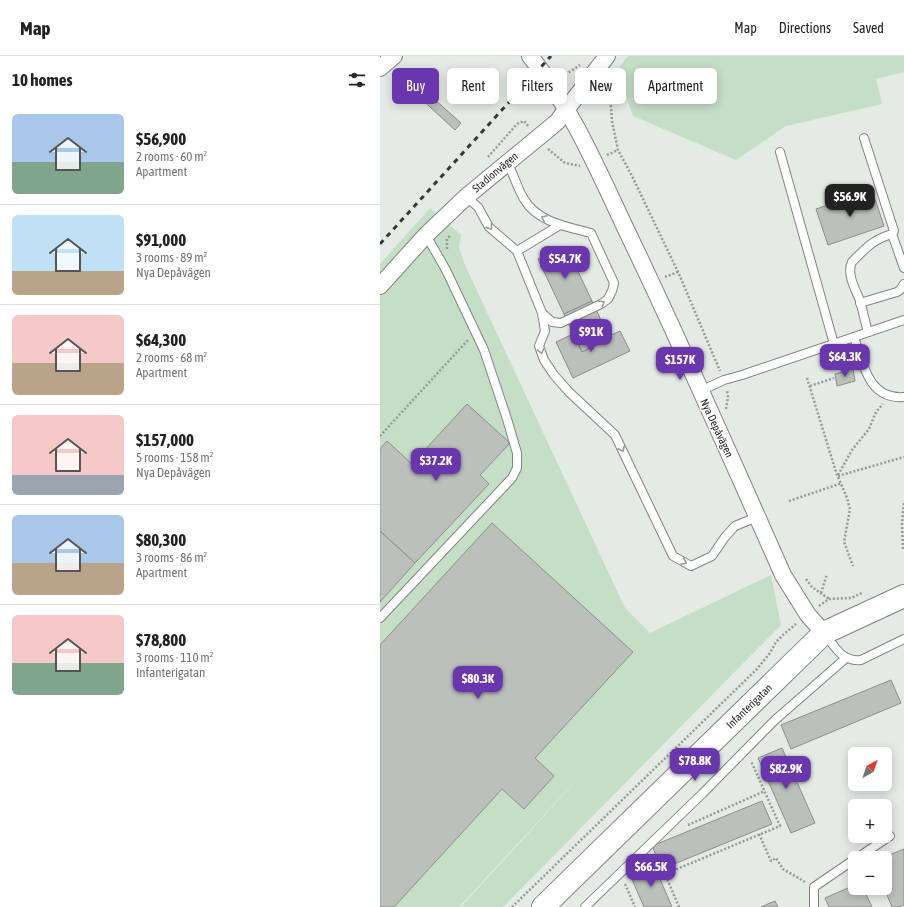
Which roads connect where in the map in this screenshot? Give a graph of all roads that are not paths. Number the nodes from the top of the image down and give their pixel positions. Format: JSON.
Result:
{"nodes":[{"id":1,"x":394,"y":56,"type":"edge"},
{"id":2,"x":530,"y":56,"type":"edge"},
{"id":3,"x":607,"y":56,"type":"edge"},
{"id":4,"x":380,"y":68,"type":"edge"},
{"id":5,"x":567,"y":110,"type":"junction"},
{"id":6,"x":864,"y":138,"type":"dead end"},
{"id":7,"x":780,"y":152,"type":"dead end"},
{"id":8,"x":507,"y":163,"type":"junction"},
{"id":9,"x":466,"y":197,"type":"junction"},
{"id":10,"x":560,"y":225,"type":"junction"},
{"id":11,"x":892,"y":234,"type":"junction"},
{"id":12,"x":426,"y":235,"type":"junction"},
{"id":13,"x":517,"y":251,"type":"junction"},
{"id":14,"x":904,"y":268,"type":"edge"},
{"id":15,"x":904,"y":284,"type":"edge"},
{"id":16,"x":380,"y":286,"type":"edge"},
{"id":17,"x":860,"y":303,"type":"junction"},
{"id":18,"x":542,"y":314,"type":"junction"},
{"id":19,"x":904,"y":320,"type":"edge"},
{"id":20,"x":868,"y":332,"type":"junction"},
{"id":21,"x":854,"y":337,"type":"junction"},
{"id":22,"x":834,"y":344,"type":"junction"},
{"id":23,"x":700,"y":391,"type":"junction"},
{"id":24,"x":904,"y":397,"type":"edge"},
{"id":25,"x":757,"y":517,"type":"junction"},
{"id":26,"x":904,"y":596,"type":"edge"},
{"id":27,"x":380,"y":618,"type":"edge"},
{"id":28,"x":824,"y":633,"type":"junction"},
{"id":29,"x":904,"y":639,"type":"edge"},
{"id":30,"x":846,"y":658,"type":"junction"},
{"id":31,"x":880,"y":843,"type":"edge"},
{"id":32,"x":868,"y":851,"type":"edge"},
{"id":33,"x":848,"y":864,"type":"edge"},
{"id":34,"x":543,"y":907,"type":"edge"},
{"id":35,"x":585,"y":907,"type":"edge"},
{"id":36,"x":814,"y":907,"type":"edge"}],
"edges":[{"from":1,"to":4,"type":"street"},
{"from":2,"to":5,"type":"street","name":"Nya Depåvägen"},
{"from":3,"to":5,"type":"street","name":"Stadionvägen"},
{"from":5,"to":8,"type":"street","name":"Stadionvägen"},
{"from":5,"to":23,"type":"street","name":"Nya Depåvägen"},
{"from":6,"to":11,"type":"lane"},
{"from":7,"to":22,"type":"lane"},
{"from":8,"to":9,"type":"street","name":"Stadionvägen"},
{"from":10,"to":8,"type":"lane","one_way":true},
{"from":9,"to":12,"type":"street","name":"Stadionvägen"},
{"from":9,"to":13,"type":"lane","one_way":true},
{"from":10,"to":13,"type":"lane"},
{"from":18,"to":10,"type":"lane","one_way":true},
{"from":11,"to":14,"type":"lane"},
{"from":11,"to":17,"type":"lane"},
{"from":12,"to":16,"type":"street","name":"Stadionvägen"},
{"from":12,"to":27,"type":"lane"},
{"from":13,"to":18,"type":"lane"},
{"from":15,"to":17,"type":"lane"},
{"from":17,"to":20,"type":"lane"},
{"from":18,"to":25,"type":"lane","one_way":true},
{"from":19,"to":20,"type":"lane"},
{"from":20,"to":21,"type":"lane"},
{"from":21,"to":22,"type":"lane"},
{"from":21,"to":24,"type":"lane"},
{"from":22,"to":23,"type":"lane"},
{"from":23,"to":25,"type":"street","name":"Nya Depåvägen"},
{"from":25,"to":28,"type":"street","name":"Nya Depåvägen"},
{"from":26,"to":28,"type":"street","name":"Infanterigatan"},
{"from":28,"to":30,"type":"lane"},
{"from":28,"to":34,"type":"street","name":"Infanterigatan"},
{"from":29,"to":30,"type":"lane"},
{"from":30,"to":35,"type":"lane"},
{"from":31,"to":32,"type":"lane"},
{"from":33,"to":36,"type":"lane"}]}
